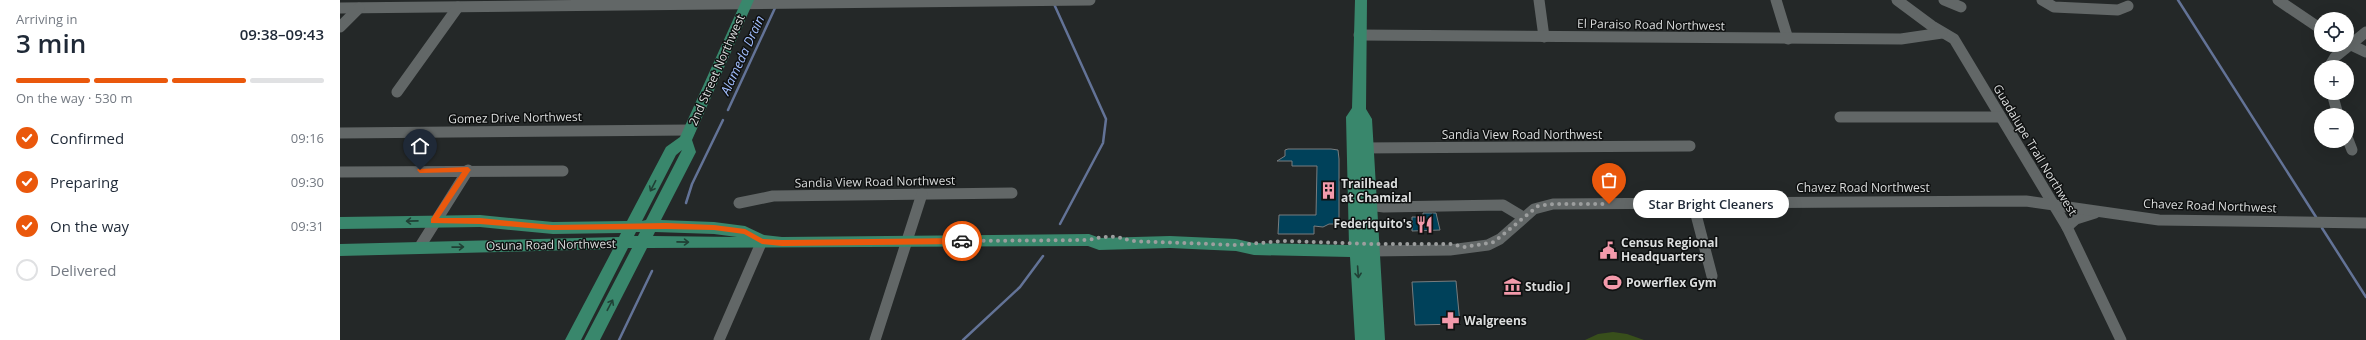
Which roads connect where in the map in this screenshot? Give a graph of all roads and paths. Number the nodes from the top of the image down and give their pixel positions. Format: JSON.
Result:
{"nodes":[{"id":1,"x":1090,"y":0,"type":"edge"},
{"id":2,"x":1361,"y":0,"type":"edge"},
{"id":3,"x":1539,"y":0,"type":"edge"},
{"id":4,"x":1776,"y":0,"type":"edge"},
{"id":5,"x":1897,"y":0,"type":"edge"},
{"id":6,"x":1944,"y":0,"type":"edge"},
{"id":7,"x":2042,"y":0,"type":"edge"},
{"id":8,"x":2278,"y":0,"type":"edge"},
{"id":9,"x":747,"y":2,"type":"edge"},
{"id":10,"x":2128,"y":6,"type":"dead end"},
{"id":11,"x":458,"y":7,"type":"junction"},
{"id":12,"x":1961,"y":7,"type":"dead end"},
{"id":13,"x":340,"y":8,"type":"edge"},
{"id":14,"x":359,"y":8,"type":"junction"},
{"id":15,"x":2314,"y":24,"type":"edge"},
{"id":16,"x":340,"y":27,"type":"edge"},
{"id":17,"x":2366,"y":32,"type":"edge"},
{"id":18,"x":1942,"y":33,"type":"junction"},
{"id":19,"x":1359,"y":35,"type":"junction"},
{"id":20,"x":1544,"y":37,"type":"junction"},
{"id":21,"x":1788,"y":39,"type":"junction"},
{"id":22,"x":2354,"y":40,"type":"edge"},
{"id":23,"x":2354,"y":46,"type":"edge"},
{"id":24,"x":2340,"y":52,"type":"edge"},
{"id":25,"x":2366,"y":52,"type":"edge"},
{"id":26,"x":2332,"y":60,"type":"edge"},
{"id":27,"x":397,"y":92,"type":"dead end"},
{"id":28,"x":1999,"y":117,"type":"junction"},
{"id":29,"x":1840,"y":118,"type":"dead end"},
{"id":30,"x":340,"y":133,"type":"edge"},
{"id":31,"x":688,"y":135,"type":"junction"},
{"id":32,"x":1690,"y":146,"type":"dead end"},
{"id":33,"x":1360,"y":148,"type":"junction"},
{"id":34,"x":468,"y":170,"type":"junction"},
{"id":35,"x":563,"y":171,"type":"dead end"},
{"id":36,"x":340,"y":172,"type":"edge"},
{"id":37,"x":1012,"y":193,"type":"dead end"},
{"id":38,"x":922,"y":194,"type":"junction"},
{"id":39,"x":1368,"y":201,"type":"junction"},
{"id":40,"x":739,"y":203,"type":"dead end"},
{"id":41,"x":1693,"y":203,"type":"junction"},
{"id":42,"x":2052,"y":204,"type":"junction"},
{"id":43,"x":2100,"y":212,"type":"junction"},
{"id":44,"x":1523,"y":217,"type":"junction"},
{"id":45,"x":434,"y":221,"type":"junction"},
{"id":46,"x":340,"y":223,"type":"edge"},
{"id":47,"x":2366,"y":223,"type":"edge"},
{"id":48,"x":633,"y":227,"type":"junction"},
{"id":49,"x":652,"y":227,"type":"junction"},
{"id":50,"x":2067,"y":227,"type":"junction"},
{"id":51,"x":762,"y":241,"type":"junction"},
{"id":52,"x":907,"y":241,"type":"junction"},
{"id":53,"x":644,"y":242,"type":"junction"},
{"id":54,"x":625,"y":243,"type":"junction"},
{"id":55,"x":1364,"y":246,"type":"junction"},
{"id":56,"x":419,"y":248,"type":"junction"},
{"id":57,"x":340,"y":250,"type":"edge"},
{"id":58,"x":1712,"y":276,"type":"dead end"},
{"id":59,"x":573,"y":340,"type":"edge"},
{"id":60,"x":592,"y":340,"type":"edge"},
{"id":61,"x":719,"y":340,"type":"edge"},
{"id":62,"x":874,"y":340,"type":"edge"},
{"id":63,"x":1362,"y":340,"type":"edge"},
{"id":64,"x":1377,"y":340,"type":"edge"},
{"id":65,"x":2121,"y":340,"type":"edge"}],
"edges":[{"from":1,"to":9,"type":"street"},
{"from":2,"to":19,"type":"main road"},
{"from":3,"to":20,"type":"street"},
{"from":4,"to":21,"type":"street"},
{"from":5,"to":18,"type":"street","name":"Guadalupe Trail Northwest"},
{"from":6,"to":12,"type":"street"},
{"from":7,"to":10,"type":"street"},
{"from":8,"to":15,"type":"street"},
{"from":9,"to":11,"type":"street"},
{"from":9,"to":31,"type":"main road","name":"2nd Street Northwest"},
{"from":11,"to":14,"type":"street"},
{"from":11,"to":27,"type":"street"},
{"from":13,"to":14,"type":"street"},
{"from":14,"to":16,"type":"street"},
{"from":17,"to":22,"type":"street"},
{"from":18,"to":21,"type":"street","name":"El Paraiso Road Northwest"},
{"from":18,"to":28,"type":"street","name":"Guadalupe Trail Northwest"},
{"from":19,"to":20,"type":"street","name":"El Paraiso Road Northwest"},
{"from":19,"to":33,"type":"main road"},
{"from":20,"to":21,"type":"street","name":"El Paraiso Road Northwest"},
{"from":23,"to":25,"type":"street"},
{"from":24,"to":26,"type":"street"},
{"from":28,"to":29,"type":"street"},
{"from":28,"to":42,"type":"street","name":"Guadalupe Trail Northwest"},
{"from":30,"to":31,"type":"street","name":"Gomez Drive Northwest"},
{"from":31,"to":48,"type":"main road","name":"2nd Street Northwest","one_way":true},
{"from":31,"to":49,"type":"main road","name":"2nd Street Northwest"},
{"from":32,"to":33,"type":"street","name":"Sandia View Road Northwest"},
{"from":33,"to":39,"type":"main road"},
{"from":33,"to":55,"type":"main road"},
{"from":34,"to":35,"type":"street"},
{"from":34,"to":36,"type":"street"},
{"from":34,"to":45,"type":"street"},
{"from":37,"to":38,"type":"street","name":"Sandia View Road Northwest"},
{"from":38,"to":40,"type":"street","name":"Sandia View Road Northwest"},
{"from":38,"to":52,"type":"street"},
{"from":39,"to":44,"type":"street"},
{"from":39,"to":55,"type":"main road"},
{"from":41,"to":42,"type":"street","name":"Chavez Road Northwest"},
{"from":41,"to":44,"type":"street","name":"Chavez Road Northwest"},
{"from":41,"to":58,"type":"street"},
{"from":42,"to":43,"type":"street","name":"Chavez Road Northwest"},
{"from":42,"to":50,"type":"street","name":"Guadalupe Trail Northwest"},
{"from":43,"to":47,"type":"street","name":"Chavez Road Northwest"},
{"from":43,"to":50,"type":"street"},
{"from":44,"to":55,"type":"street","name":"Osuna Road Northwest"},
{"from":45,"to":46,"type":"main road","name":"Osuna Road Northwest","one_way":true},
{"from":45,"to":48,"type":"main road","name":"Osuna Road Northwest"},
{"from":45,"to":56,"type":"street"},
{"from":48,"to":49,"type":"main road","name":"Osuna Road Northwest"},
{"from":48,"to":54,"type":"main road","name":"2nd Street Northwest"},
{"from":49,"to":51,"type":"main road","name":"Osuna Road Northwest"},
{"from":49,"to":53,"type":"main road","name":"2nd Street Northwest"},
{"from":50,"to":65,"type":"street","name":"Guadalupe Trail Northwest"},
{"from":51,"to":52,"type":"main road","name":"Osuna Road Northwest"},
{"from":53,"to":51,"type":"main road","name":"Osuna Road Northwest","one_way":true},
{"from":51,"to":61,"type":"street"},
{"from":52,"to":55,"type":"main road","name":"Osuna Road Northwest"},
{"from":52,"to":62,"type":"street"},
{"from":53,"to":54,"type":"main road","name":"Osuna Road Northwest"},
{"from":60,"to":53,"type":"main road","name":"2nd Street Northwest","one_way":true},
{"from":56,"to":54,"type":"main road","name":"Osuna Road Northwest","one_way":true},
{"from":54,"to":59,"type":"main road","name":"2nd Street Northwest"},
{"from":55,"to":63,"type":"main road","one_way":true},
{"from":55,"to":64,"type":"main road"},
{"from":56,"to":57,"type":"main road","name":"Osuna Road Northwest"}]}
